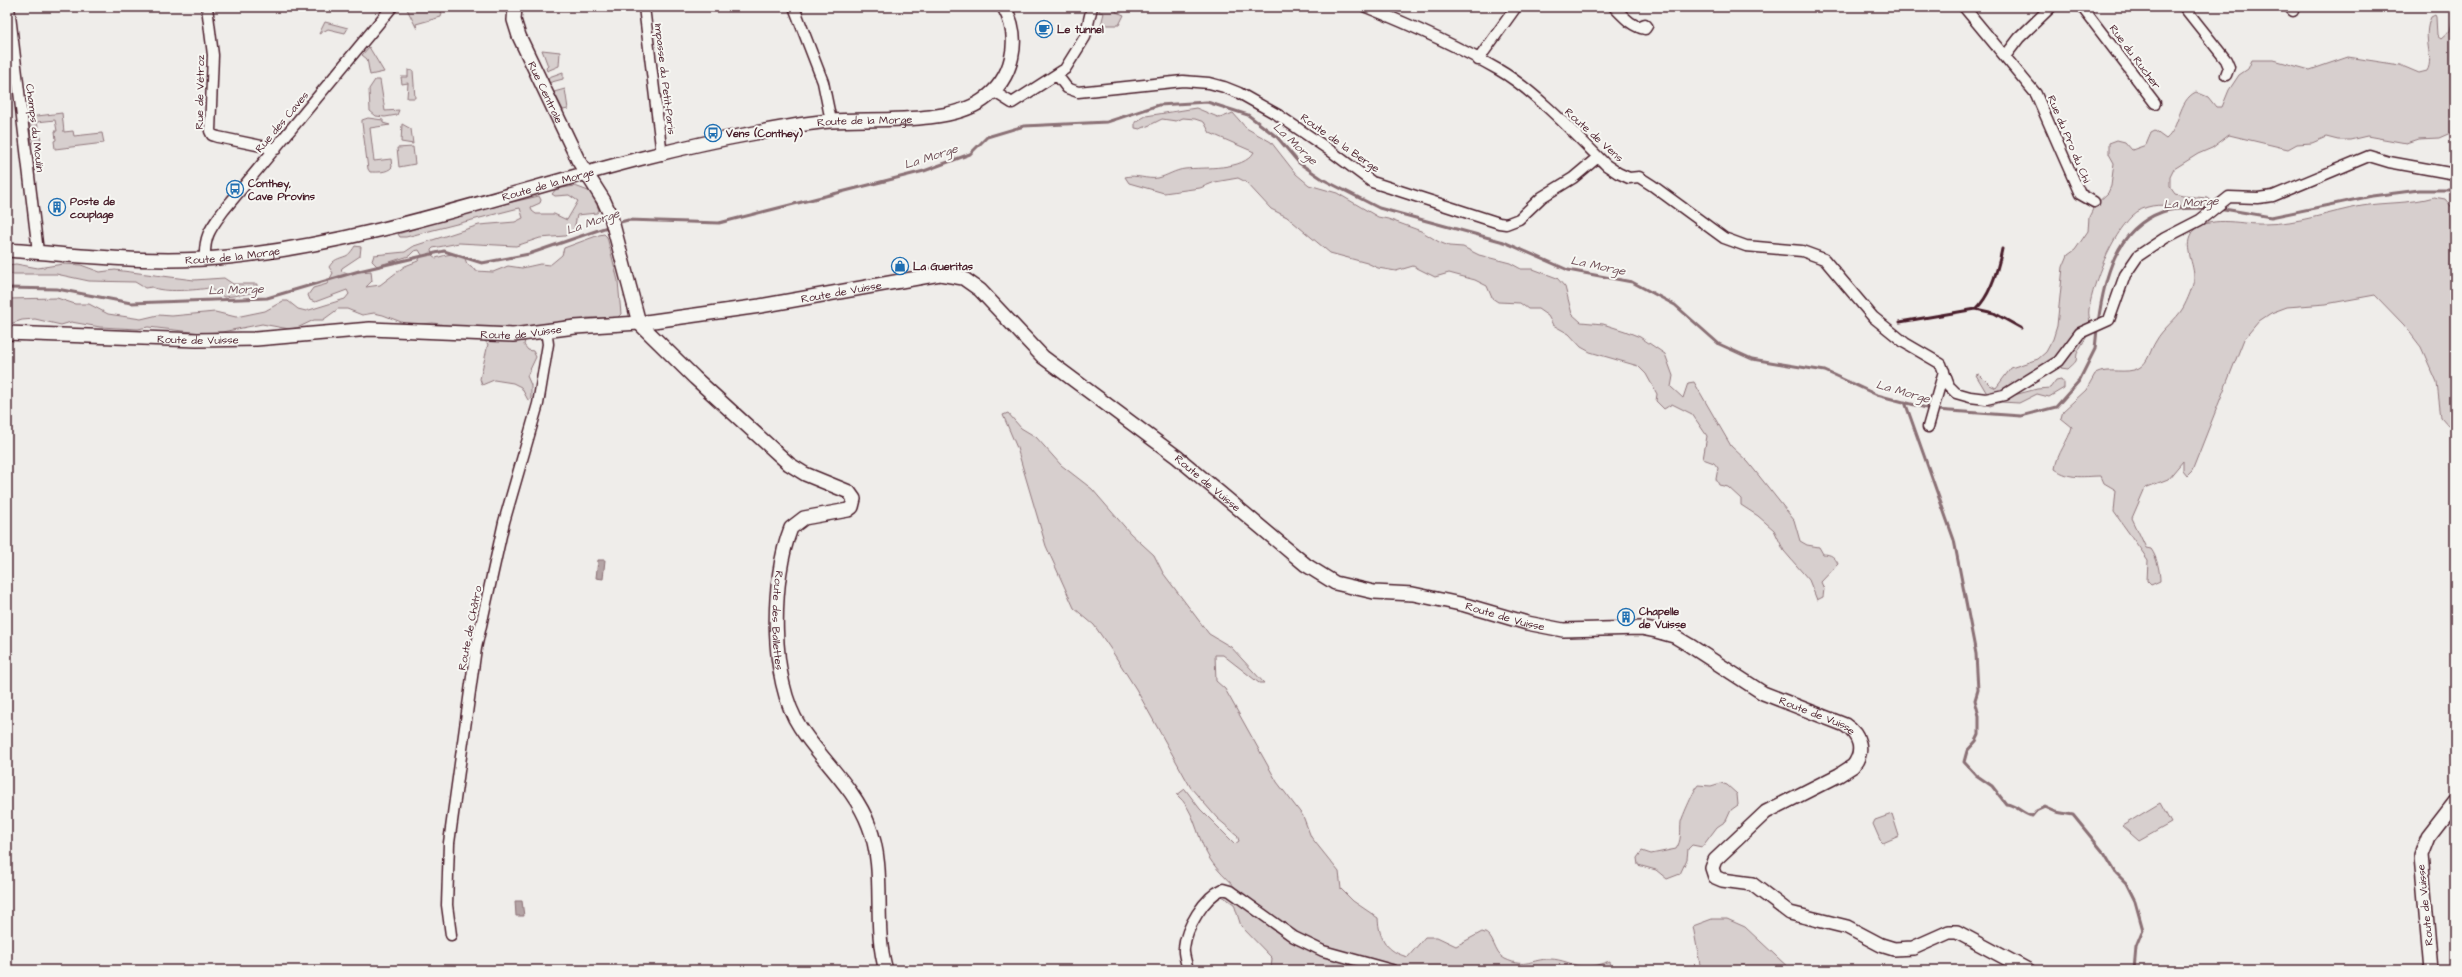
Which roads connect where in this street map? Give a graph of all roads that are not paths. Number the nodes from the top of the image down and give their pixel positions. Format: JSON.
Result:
{"nodes":[{"id":1,"x":9,"y":7,"type":"edge"},
{"id":2,"x":207,"y":7,"type":"edge"},
{"id":3,"x":392,"y":7,"type":"edge"},
{"id":4,"x":515,"y":7,"type":"edge"},
{"id":5,"x":644,"y":7,"type":"edge"},
{"id":6,"x":794,"y":7,"type":"edge"},
{"id":7,"x":1004,"y":7,"type":"edge"},
{"id":8,"x":1092,"y":7,"type":"edge"},
{"id":9,"x":1366,"y":7,"type":"edge"},
{"id":10,"x":1516,"y":7,"type":"edge"},
{"id":11,"x":1614,"y":7,"type":"edge"},
{"id":12,"x":1964,"y":7,"type":"edge"},
{"id":13,"x":2051,"y":7,"type":"edge"},
{"id":14,"x":2082,"y":7,"type":"edge"},
{"id":15,"x":2184,"y":7,"type":"edge"},
{"id":16,"x":1638,"y":27,"type":"dead end"},
{"id":17,"x":2006,"y":55,"type":"junction"},
{"id":18,"x":1478,"y":60,"type":"junction"},
{"id":19,"x":1057,"y":75,"type":"junction"},
{"id":20,"x":2226,"y":75,"type":"dead end"},
{"id":21,"x":993,"y":91,"type":"junction"},
{"id":22,"x":2155,"y":103,"type":"dead end"},
{"id":23,"x":831,"y":121,"type":"junction"},
{"id":24,"x":276,"y":149,"type":"junction"},
{"id":25,"x":662,"y":155,"type":"junction"},
{"id":26,"x":1598,"y":157,"type":"junction"},
{"id":27,"x":586,"y":174,"type":"junction"},
{"id":28,"x":2455,"y":174,"type":"edge"},
{"id":29,"x":2094,"y":202,"type":"dead end"},
{"id":30,"x":7,"y":250,"type":"edge"},
{"id":31,"x":38,"y":252,"type":"junction"},
{"id":32,"x":205,"y":259,"type":"junction"},
{"id":33,"x":639,"y":323,"type":"junction"},
{"id":34,"x":546,"y":330,"type":"junction"},
{"id":35,"x":7,"y":333,"type":"edge"},
{"id":36,"x":1944,"y":371,"type":"junction"},
{"id":37,"x":1929,"y":423,"type":"dead end"},
{"id":38,"x":2455,"y":802,"type":"edge"},
{"id":39,"x":451,"y":935,"type":"dead end"},
{"id":40,"x":886,"y":970,"type":"edge"},
{"id":41,"x":1188,"y":970,"type":"edge"},
{"id":42,"x":1392,"y":970,"type":"edge"},
{"id":43,"x":2028,"y":970,"type":"edge"},
{"id":44,"x":2431,"y":970,"type":"edge"}],
"edges":[{"from":1,"to":31,"type":"street","name":"Champs du Moulin"},
{"from":2,"to":24,"type":"street","name":"Rue de Vétroz"},
{"from":3,"to":24,"type":"street","name":"Rue des Caves"},
{"from":4,"to":27,"type":"street","name":"Rue Centrale"},
{"from":5,"to":25,"type":"street","name":"Impasse du Petit-Paris"},
{"from":6,"to":23,"type":"street"},
{"from":7,"to":21,"type":"street","name":"Route de la Morge"},
{"from":8,"to":19,"type":"street"},
{"from":9,"to":18,"type":"street","name":"Route de Vens"},
{"from":10,"to":18,"type":"street"},
{"from":11,"to":16,"type":"street"},
{"from":12,"to":17,"type":"street","name":"Rue du Pro du Chi"},
{"from":13,"to":17,"type":"street"},
{"from":14,"to":22,"type":"street","name":"Rue du Rucher"},
{"from":15,"to":20,"type":"street"},
{"from":17,"to":29,"type":"street","name":"Rue du Pro du Chi"},
{"from":18,"to":26,"type":"street","name":"Route de Vens"},
{"from":19,"to":21,"type":"street"},
{"from":19,"to":26,"type":"street","name":"Route de la Berge"},
{"from":21,"to":23,"type":"street","name":"Route de la Morge"},
{"from":23,"to":25,"type":"street","name":"Route de la Morge"},
{"from":24,"to":32,"type":"street","name":"Rue des Caves"},
{"from":25,"to":27,"type":"street","name":"Route de la Morge"},
{"from":26,"to":36,"type":"street","name":"Route de Vens"},
{"from":27,"to":32,"type":"street","name":"Route de la Morge"},
{"from":27,"to":33,"type":"street","name":"Rue Centrale"},
{"from":28,"to":36,"type":"street"},
{"from":30,"to":31,"type":"street","name":"Route de la Morge"},
{"from":31,"to":32,"type":"street","name":"Route de la Morge"},
{"from":33,"to":34,"type":"street","name":"Route de Vuisse"},
{"from":33,"to":40,"type":"street","name":"Route des Ballettes"},
{"from":33,"to":43,"type":"street","name":"Route de Vuisse"},
{"from":34,"to":35,"type":"street","name":"Route de Vuisse"},
{"from":34,"to":39,"type":"street","name":"Route de Châtro"},
{"from":36,"to":37,"type":"street"},
{"from":38,"to":44,"type":"street","name":"Route de Vuisse"},
{"from":41,"to":42,"type":"street"}]}
